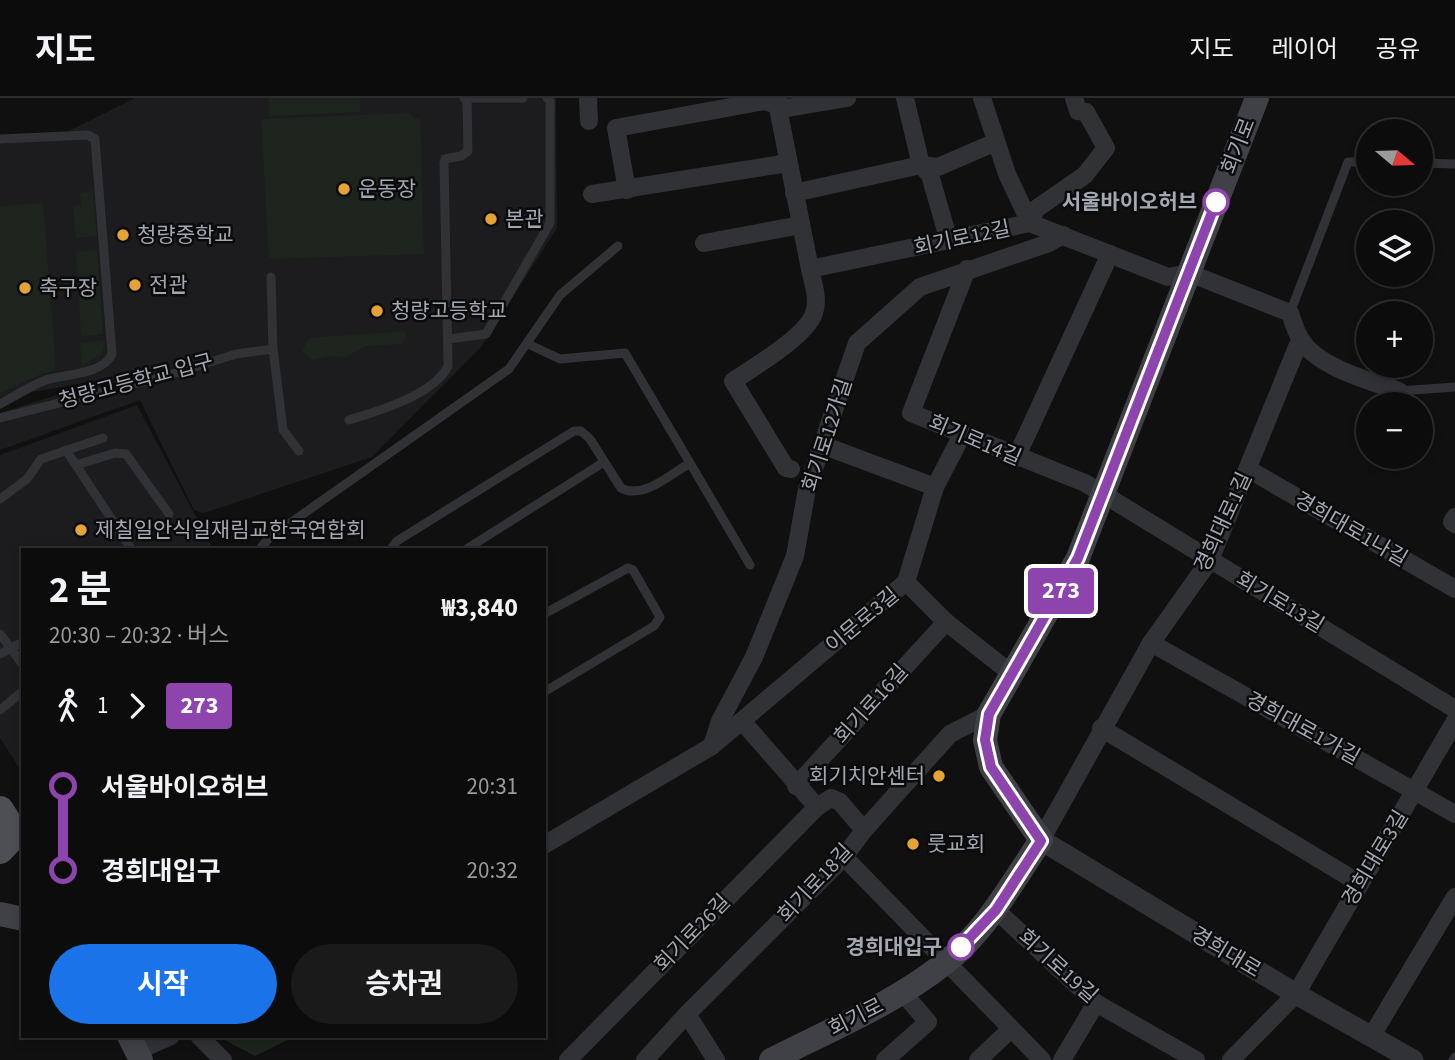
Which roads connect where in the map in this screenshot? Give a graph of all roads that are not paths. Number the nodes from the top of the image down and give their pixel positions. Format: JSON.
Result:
{"nodes":[{"id":1,"x":465,"y":98,"type":"edge"},
{"id":2,"x":523,"y":98,"type":"edge"},
{"id":3,"x":547,"y":98,"type":"edge"},
{"id":4,"x":588,"y":98,"type":"edge"},
{"id":5,"x":847,"y":98,"type":"edge"},
{"id":6,"x":905,"y":98,"type":"edge"},
{"id":7,"x":1074,"y":98,"type":"edge"},
{"id":8,"x":1257,"y":98,"type":"edge"},
{"id":9,"x":987,"y":100,"type":"edge"},
{"id":10,"x":777,"y":102,"type":"edge"},
{"id":11,"x":589,"y":121,"type":"dead end"},
{"id":12,"x":0,"y":139,"type":"edge"},
{"id":13,"x":996,"y":142,"type":"junction"},
{"id":14,"x":1356,"y":162,"type":"edge"},
{"id":15,"x":788,"y":163,"type":"junction"},
{"id":16,"x":1433,"y":163,"type":"edge"},
{"id":17,"x":1455,"y":164,"type":"edge"},
{"id":18,"x":921,"y":165,"type":"junction"},
{"id":19,"x":627,"y":190,"type":"junction"},
{"id":20,"x":794,"y":193,"type":"junction"},
{"id":21,"x":592,"y":194,"type":"dead end"},
{"id":22,"x":1030,"y":223,"type":"junction"},
{"id":23,"x":800,"y":225,"type":"junction"},
{"id":24,"x":1063,"y":235,"type":"junction"},
{"id":25,"x":949,"y":241,"type":"junction"},
{"id":26,"x":704,"y":243,"type":"dead end"},
{"id":27,"x":618,"y":246,"type":"dead end"},
{"id":28,"x":1110,"y":254,"type":"junction"},
{"id":29,"x":810,"y":269,"type":"junction"},
{"id":30,"x":967,"y":269,"type":"junction"},
{"id":31,"x":1189,"y":273,"type":"junction"},
{"id":32,"x":271,"y":277,"type":"dead end"},
{"id":33,"x":1290,"y":313,"type":"junction"},
{"id":34,"x":449,"y":339,"type":"junction"},
{"id":35,"x":1300,"y":340,"type":"junction"},
{"id":36,"x":528,"y":344,"type":"junction"},
{"id":37,"x":273,"y":349,"type":"junction"},
{"id":38,"x":1455,"y":387,"type":"edge"},
{"id":39,"x":1399,"y":391,"type":"joint"},
{"id":40,"x":0,"y":404,"type":"edge"},
{"id":41,"x":0,"y":418,"type":"edge"},
{"id":42,"x":349,"y":419,"type":"dead end"},
{"id":43,"x":962,"y":435,"type":"junction"},
{"id":44,"x":103,"y":438,"type":"dead end"},
{"id":45,"x":822,"y":445,"type":"junction"},
{"id":46,"x":66,"y":450,"type":"junction"},
{"id":47,"x":299,"y":451,"type":"dead end"},
{"id":48,"x":1016,"y":458,"type":"junction"},
{"id":49,"x":604,"y":462,"type":"junction"},
{"id":50,"x":690,"y":463,"type":"junction"},
{"id":51,"x":76,"y":465,"type":"junction"},
{"id":52,"x":1248,"y":469,"type":"junction"},
{"id":53,"x":804,"y":472,"type":"junction"},
{"id":54,"x":934,"y":488,"type":"junction"},
{"id":55,"x":1103,"y":497,"type":"junction"},
{"id":56,"x":0,"y":499,"type":"edge"},
{"id":57,"x":169,"y":514,"type":"dead end"},
{"id":58,"x":1455,"y":517,"type":"edge"},
{"id":59,"x":1455,"y":524,"type":"edge"},
{"id":60,"x":131,"y":548,"type":"edge"},
{"id":61,"x":261,"y":548,"type":"edge"},
{"id":62,"x":392,"y":548,"type":"edge"},
{"id":63,"x":468,"y":548,"type":"edge"},
{"id":64,"x":1210,"y":560,"type":"junction"},
{"id":65,"x":750,"y":565,"type":"dead end"},
{"id":66,"x":906,"y":582,"type":"junction"},
{"id":67,"x":1455,"y":589,"type":"edge"},
{"id":68,"x":546,"y":613,"type":"edge"},
{"id":69,"x":946,"y":622,"type":"junction"},
{"id":70,"x":1,"y":636,"type":"edge"},
{"id":71,"x":21,"y":643,"type":"edge"},
{"id":72,"x":1151,"y":643,"type":"junction"},
{"id":73,"x":9,"y":647,"type":"junction"},
{"id":74,"x":0,"y":654,"type":"edge"},
{"id":75,"x":21,"y":662,"type":"edge"},
{"id":76,"x":1012,"y":674,"type":"junction"},
{"id":77,"x":546,"y":691,"type":"edge"},
{"id":78,"x":21,"y":693,"type":"edge"},
{"id":79,"x":1455,"y":709,"type":"edge"},
{"id":80,"x":0,"y":710,"type":"edge"},
{"id":81,"x":989,"y":714,"type":"junction"},
{"id":82,"x":742,"y":721,"type":"junction"},
{"id":83,"x":1455,"y":721,"type":"edge"},
{"id":84,"x":1101,"y":728,"type":"junction"},
{"id":85,"x":712,"y":746,"type":"junction"},
{"id":86,"x":796,"y":786,"type":"junction"},
{"id":87,"x":1415,"y":792,"type":"junction"},
{"id":88,"x":817,"y":807,"type":"junction"},
{"id":89,"x":0,"y":810,"type":"edge"},
{"id":90,"x":1455,"y":814,"type":"edge"},
{"id":91,"x":864,"y":830,"type":"junction"},
{"id":92,"x":1041,"y":841,"type":"junction"},
{"id":93,"x":12,"y":844,"type":"edge"},
{"id":94,"x":546,"y":844,"type":"edge"},
{"id":95,"x":844,"y":857,"type":"junction"},
{"id":96,"x":1359,"y":883,"type":"junction"},
{"id":97,"x":1455,"y":897,"type":"edge"},
{"id":98,"x":996,"y":910,"type":"junction"},
{"id":99,"x":0,"y":914,"type":"edge"},
{"id":100,"x":21,"y":919,"type":"edge"},
{"id":101,"x":947,"y":962,"type":"junction"},
{"id":102,"x":903,"y":993,"type":"junction"},
{"id":103,"x":1296,"y":994,"type":"junction"},
{"id":104,"x":1096,"y":1003,"type":"junction"},
{"id":105,"x":687,"y":1014,"type":"junction"},
{"id":106,"x":1011,"y":1029,"type":"junction"},
{"id":107,"x":1371,"y":1037,"type":"junction"},
{"id":108,"x":166,"y":1038,"type":"edge"},
{"id":109,"x":201,"y":1038,"type":"edge"},
{"id":110,"x":136,"y":1049,"type":"edge"},
{"id":111,"x":223,"y":1060,"type":"edge"},
{"id":112,"x":568,"y":1060,"type":"edge"},
{"id":113,"x":645,"y":1060,"type":"edge"},
{"id":114,"x":716,"y":1060,"type":"edge"},
{"id":115,"x":771,"y":1060,"type":"edge"},
{"id":116,"x":885,"y":1060,"type":"edge"},
{"id":117,"x":978,"y":1060,"type":"edge"},
{"id":118,"x":1042,"y":1060,"type":"edge"},
{"id":119,"x":1062,"y":1060,"type":"edge"},
{"id":120,"x":1196,"y":1060,"type":"edge"},
{"id":121,"x":1231,"y":1060,"type":"edge"},
{"id":122,"x":1413,"y":1060,"type":"edge"}],
"edges":[{"from":1,"to":2,"type":"lane"},
{"from":1,"to":34,"type":"lane"},
{"from":3,"to":34,"type":"lane"},
{"from":4,"to":11,"type":"street"},
{"from":5,"to":10,"type":"street"},
{"from":6,"to":18,"type":"street"},
{"from":7,"to":22,"type":"street"},
{"from":8,"to":31,"type":"main road","name":"회기로"},
{"from":9,"to":13,"type":"street"},
{"from":10,"to":15,"type":"street"},
{"from":10,"to":19,"type":"street"},
{"from":12,"to":40,"type":"lane"},
{"from":13,"to":18,"type":"street"},
{"from":13,"to":22,"type":"street"},
{"from":14,"to":33,"type":"lane"},
{"from":15,"to":19,"type":"street"},
{"from":15,"to":20,"type":"street"},
{"from":16,"to":17,"type":"lane"},
{"from":18,"to":20,"type":"street"},
{"from":18,"to":25,"type":"street"},
{"from":19,"to":21,"type":"street"},
{"from":20,"to":23,"type":"street"},
{"from":22,"to":24,"type":"street","name":"회기로12길"},
{"from":22,"to":25,"type":"street","name":"회기로12길"},
{"from":23,"to":26,"type":"street"},
{"from":23,"to":29,"type":"street"},
{"from":24,"to":28,"type":"street","name":"회기로12길"},
{"from":24,"to":30,"type":"street","name":"회기로12가길"},
{"from":25,"to":29,"type":"street","name":"회기로12길"},
{"from":27,"to":36,"type":"lane"},
{"from":28,"to":31,"type":"street","name":"회기로12길"},
{"from":28,"to":48,"type":"street"},
{"from":29,"to":53,"type":"street"},
{"from":30,"to":43,"type":"street","name":"회기로14길"},
{"from":30,"to":45,"type":"street","name":"회기로12가길"},
{"from":31,"to":33,"type":"street"},
{"from":31,"to":55,"type":"main road","name":"회기로"},
{"from":32,"to":37,"type":"lane"},
{"from":33,"to":35,"type":"street"},
{"from":34,"to":42,"type":"lane"},
{"from":35,"to":39,"type":"street"},
{"from":35,"to":52,"type":"street","name":"경희대로1길"},
{"from":36,"to":50,"type":"lane"},
{"from":36,"to":61,"type":"lane"},
{"from":37,"to":41,"type":"lane","name":"청량고등학교 입구"},
{"from":37,"to":47,"type":"lane"},
{"from":38,"to":39,"type":"lane"},
{"from":43,"to":48,"type":"street","name":"회기로14길"},
{"from":43,"to":54,"type":"street","name":"이문로3길"},
{"from":44,"to":46,"type":"lane"},
{"from":45,"to":53,"type":"street","name":"회기로12가길"},
{"from":45,"to":54,"type":"street"},
{"from":46,"to":51,"type":"lane"},
{"from":46,"to":56,"type":"lane"},
{"from":48,"to":55,"type":"street","name":"회기로14길"},
{"from":49,"to":50,"type":"lane"},
{"from":49,"to":62,"type":"lane"},
{"from":49,"to":63,"type":"lane"},
{"from":50,"to":65,"type":"lane"},
{"from":51,"to":57,"type":"lane"},
{"from":51,"to":60,"type":"lane"},
{"from":52,"to":64,"type":"street","name":"경희대로1길"},
{"from":52,"to":67,"type":"street","name":"경희대로1나길"},
{"from":53,"to":85,"type":"street","name":"회기로12가길"},
{"from":54,"to":66,"type":"street","name":"이문로3길"},
{"from":55,"to":64,"type":"street","name":"회기로13길"},
{"from":55,"to":76,"type":"main road","name":"회기로"},
{"from":58,"to":59,"type":"street"},
{"from":64,"to":72,"type":"street","name":"경희대로1길"},
{"from":64,"to":79,"type":"street","name":"회기로13길"},
{"from":66,"to":69,"type":"street"},
{"from":66,"to":82,"type":"street","name":"이문로3길"},
{"from":68,"to":77,"type":"lane"},
{"from":69,"to":76,"type":"street"},
{"from":69,"to":86,"type":"street","name":"회기로16길"},
{"from":70,"to":73,"type":"lane"},
{"from":71,"to":73,"type":"lane"},
{"from":72,"to":84,"type":"street","name":"경희대로1길"},
{"from":72,"to":87,"type":"street","name":"경희대로1가길"},
{"from":73,"to":74,"type":"lane"},
{"from":73,"to":75,"type":"lane"},
{"from":76,"to":81,"type":"main road","name":"회기로"},
{"from":78,"to":80,"type":"lane"},
{"from":81,"to":91,"type":"street","name":"회기로18길"},
{"from":81,"to":92,"type":"main road","name":"회기로"},
{"from":82,"to":85,"type":"street","name":"이문로3길"},
{"from":82,"to":86,"type":"street"},
{"from":83,"to":87,"type":"street","name":"경희대로3길"},
{"from":84,"to":92,"type":"street","name":"경희대로1길"},
{"from":84,"to":96,"type":"street"},
{"from":85,"to":94,"type":"street","name":"이문로3길"},
{"from":86,"to":88,"type":"street"},
{"from":87,"to":90,"type":"street","name":"경희대로1가길"},
{"from":87,"to":96,"type":"street","name":"경희대로3길"},
{"from":88,"to":91,"type":"street"},
{"from":88,"to":112,"type":"street","name":"회기로26길"},
{"from":89,"to":93,"type":"main road"},
{"from":91,"to":95,"type":"street","name":"회기로18길"},
{"from":92,"to":98,"type":"main road","name":"회기로"},
{"from":92,"to":103,"type":"street","name":"경희대로"},
{"from":95,"to":101,"type":"street"},
{"from":95,"to":105,"type":"street","name":"회기로18길"},
{"from":96,"to":103,"type":"street","name":"경희대로3길"},
{"from":97,"to":107,"type":"street"},
{"from":98,"to":101,"type":"main road","name":"회기로"},
{"from":98,"to":104,"type":"street","name":"회기로19길"},
{"from":99,"to":100,"type":"main road"},
{"from":101,"to":102,"type":"main road","name":"회기로"},
{"from":101,"to":106,"type":"street"},
{"from":102,"to":115,"type":"main road","name":"회기로"},
{"from":102,"to":116,"type":"street","name":"회기로"},
{"from":103,"to":107,"type":"street","name":"경희대로"},
{"from":103,"to":121,"type":"street","name":"경희대로3길"},
{"from":104,"to":119,"type":"street"},
{"from":104,"to":120,"type":"street","name":"회기로19길"},
{"from":105,"to":113,"type":"street","name":"회기로18길"},
{"from":105,"to":114,"type":"street"},
{"from":106,"to":117,"type":"street"},
{"from":106,"to":118,"type":"street"},
{"from":107,"to":122,"type":"street","name":"경희대로"},
{"from":108,"to":110,"type":"street"},
{"from":109,"to":111,"type":"street"}]}
